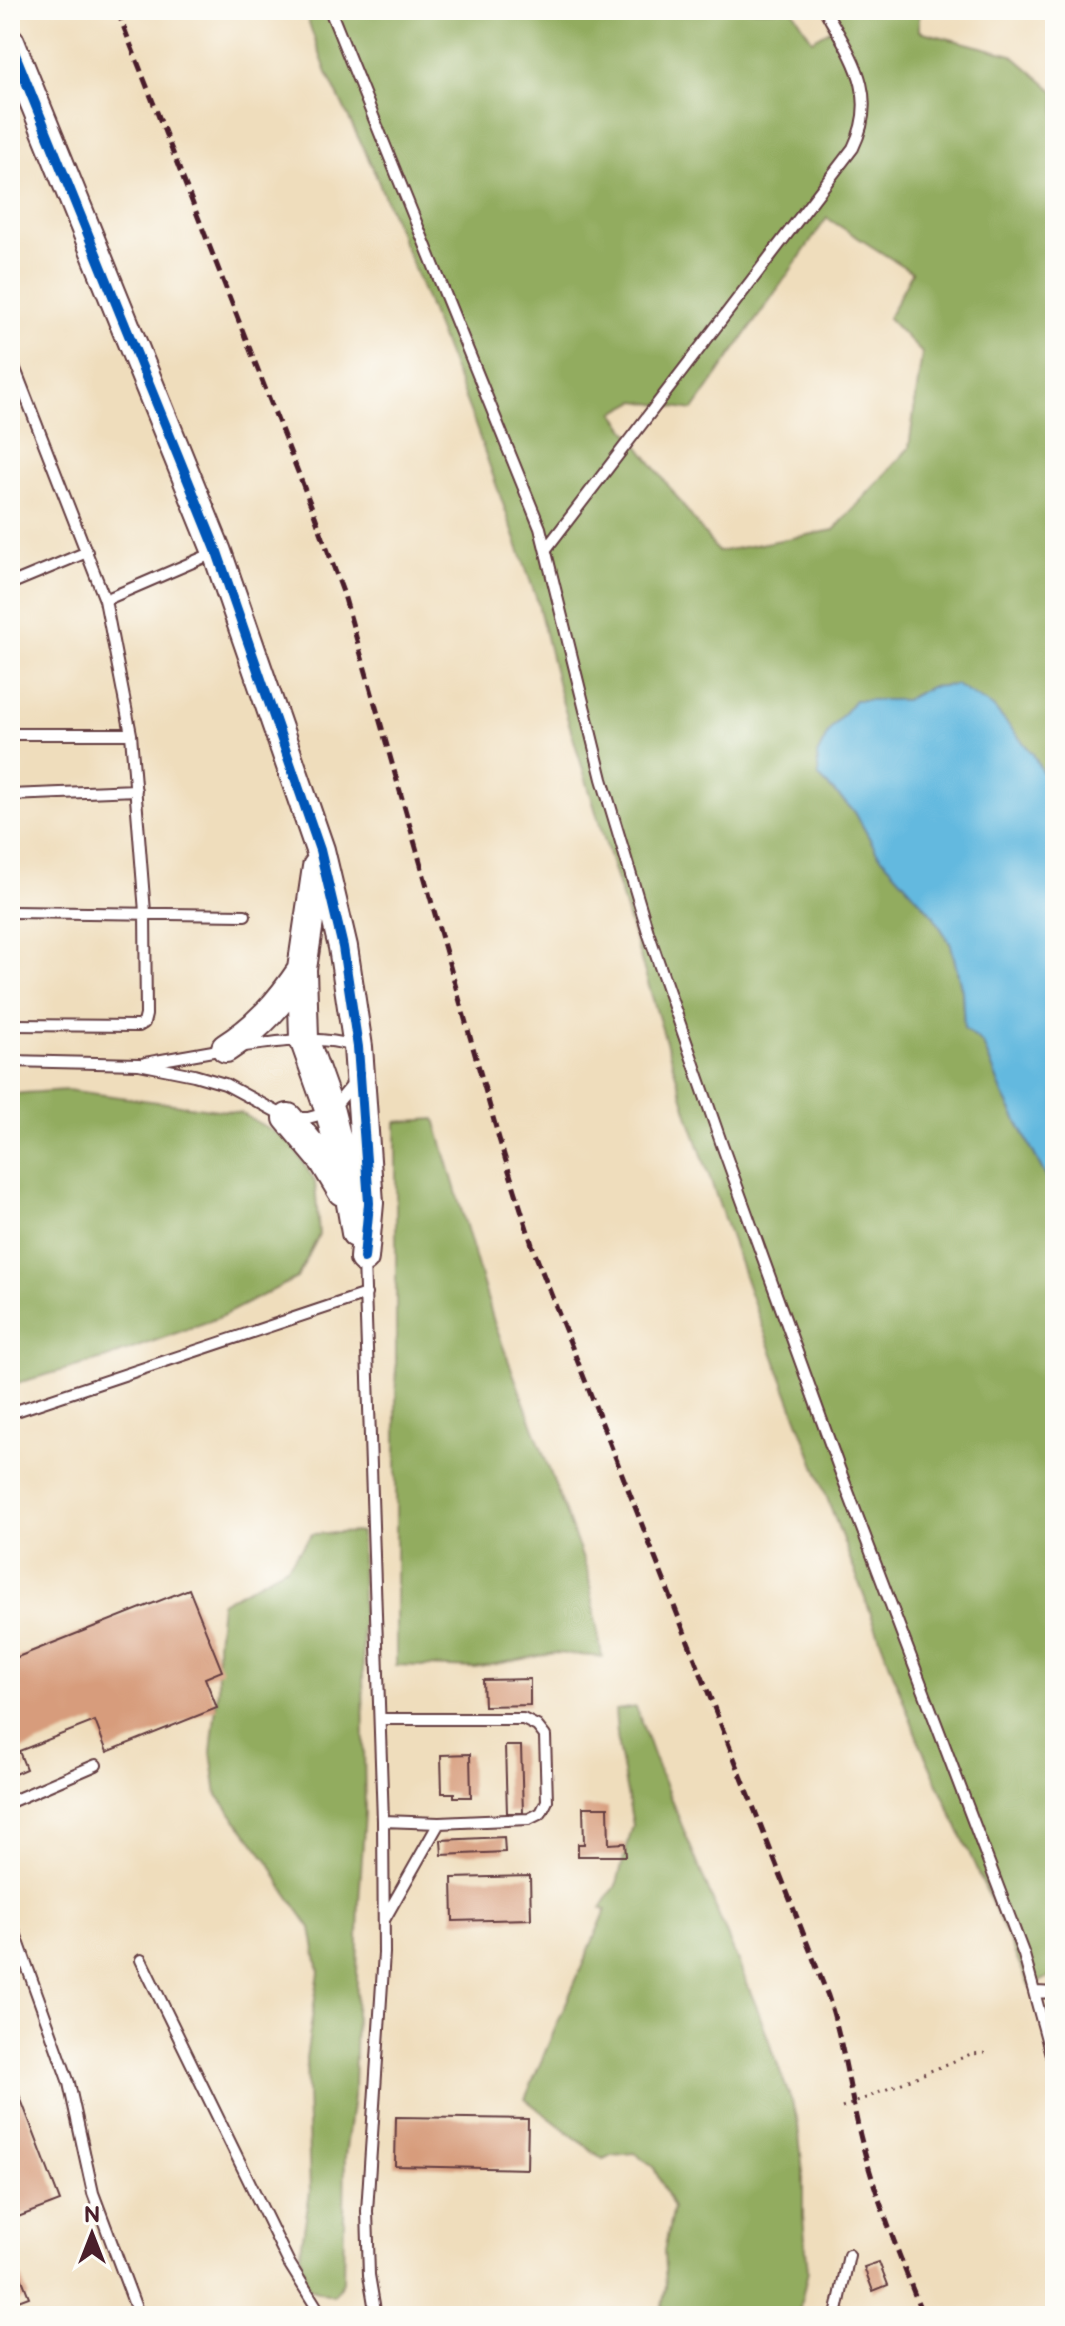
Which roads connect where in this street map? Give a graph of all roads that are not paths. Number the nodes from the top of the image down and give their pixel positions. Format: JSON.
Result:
{"nodes":[{"id":1,"x":330,"y":10,"type":"edge"},
{"id":2,"x":825,"y":10,"type":"edge"},
{"id":3,"x":10,"y":42,"type":"edge"},
{"id":4,"x":10,"y":356,"type":"edge"},
{"id":5,"x":546,"y":549,"type":"junction"},
{"id":6,"x":87,"y":552,"type":"junction"},
{"id":7,"x":217,"y":552,"type":"junction"},
{"id":8,"x":10,"y":584,"type":"edge"},
{"id":9,"x":105,"y":600,"type":"junction"},
{"id":10,"x":10,"y":734,"type":"edge"},
{"id":11,"x":131,"y":734,"type":"junction"},
{"id":12,"x":136,"y":790,"type":"junction"},
{"id":13,"x":10,"y":795,"type":"edge"},
{"id":14,"x":320,"y":850,"type":"junction"},
{"id":15,"x":10,"y":912,"type":"edge"},
{"id":16,"x":145,"y":912,"type":"junction"},
{"id":17,"x":245,"y":915,"type":"dead end"},
{"id":18,"x":302,"y":969,"type":"junction"},
{"id":19,"x":10,"y":1025,"type":"edge"},
{"id":20,"x":304,"y":1039,"type":"junction"},
{"id":21,"x":226,"y":1048,"type":"junction"},
{"id":22,"x":10,"y":1061,"type":"edge"},
{"id":23,"x":359,"y":1061,"type":"junction"},
{"id":24,"x":139,"y":1064,"type":"junction"},
{"id":25,"x":330,"y":1112,"type":"junction"},
{"id":26,"x":288,"y":1118,"type":"junction"},
{"id":27,"x":353,"y":1218,"type":"junction"},
{"id":28,"x":364,"y":1258,"type":"junction"},
{"id":29,"x":366,"y":1294,"type":"junction"},
{"id":30,"x":10,"y":1413,"type":"edge"},
{"id":31,"x":381,"y":1719,"type":"junction"},
{"id":32,"x":96,"y":1765,"type":"dead end"},
{"id":33,"x":10,"y":1802,"type":"edge"},
{"id":34,"x":383,"y":1821,"type":"junction"},
{"id":35,"x":439,"y":1823,"type":"junction"},
{"id":36,"x":10,"y":1919,"type":"edge"},
{"id":37,"x":383,"y":1921,"type":"junction"},
{"id":38,"x":141,"y":1960,"type":"dead end"},
{"id":39,"x":1036,"y":1992,"type":"junction"},
{"id":40,"x":1055,"y":1993,"type":"edge"},
{"id":41,"x":1055,"y":2034,"type":"edge"},
{"id":42,"x":1051,"y":2049,"type":"junction"},
{"id":43,"x":1055,"y":2069,"type":"edge"},
{"id":44,"x":849,"y":2255,"type":"dead end"},
{"id":45,"x":837,"y":2312,"type":"edge"},
{"id":46,"x":139,"y":2316,"type":"edge"},
{"id":47,"x":322,"y":2316,"type":"edge"},
{"id":48,"x":376,"y":2316,"type":"edge"},
{"id":49,"x":847,"y":2316,"type":"edge"}],
"edges":[{"from":1,"to":5,"type":"lane"},
{"from":2,"to":5,"type":"lane"},
{"from":3,"to":7,"type":"street"},
{"from":4,"to":6,"type":"lane"},
{"from":5,"to":39,"type":"lane"},
{"from":6,"to":8,"type":"lane"},
{"from":6,"to":9,"type":"lane"},
{"from":7,"to":9,"type":"lane"},
{"from":7,"to":14,"type":"street"},
{"from":9,"to":11,"type":"lane"},
{"from":10,"to":11,"type":"lane"},
{"from":11,"to":12,"type":"lane"},
{"from":12,"to":13,"type":"lane"},
{"from":12,"to":16,"type":"lane"},
{"from":14,"to":18,"type":"street"},
{"from":14,"to":23,"type":"street"},
{"from":15,"to":16,"type":"lane"},
{"from":16,"to":17,"type":"lane"},
{"from":16,"to":19,"type":"lane"},
{"from":18,"to":20,"type":"street"},
{"from":18,"to":21,"type":"street"},
{"from":20,"to":21,"type":"lane"},
{"from":20,"to":23,"type":"lane"},
{"from":20,"to":25,"type":"street"},
{"from":21,"to":24,"type":"lane"},
{"from":22,"to":24,"type":"lane"},
{"from":23,"to":25,"type":"lane"},
{"from":23,"to":28,"type":"street"},
{"from":24,"to":26,"type":"lane"},
{"from":25,"to":26,"type":"lane"},
{"from":25,"to":27,"type":"street"},
{"from":26,"to":27,"type":"street"},
{"from":27,"to":28,"type":"street"},
{"from":28,"to":29,"type":"lane"},
{"from":29,"to":30,"type":"lane"},
{"from":29,"to":31,"type":"lane"},
{"from":31,"to":34,"type":"lane"},
{"from":31,"to":35,"type":"lane"},
{"from":32,"to":33,"type":"lane"},
{"from":34,"to":35,"type":"lane"},
{"from":34,"to":37,"type":"lane"},
{"from":35,"to":37,"type":"lane"},
{"from":36,"to":46,"type":"lane"},
{"from":37,"to":48,"type":"lane"},
{"from":38,"to":47,"type":"lane"},
{"from":39,"to":40,"type":"lane"},
{"from":39,"to":42,"type":"lane"},
{"from":41,"to":42,"type":"lane"},
{"from":42,"to":43,"type":"lane"},
{"from":44,"to":45,"type":"lane"},
{"from":45,"to":49,"type":"lane"}]}
